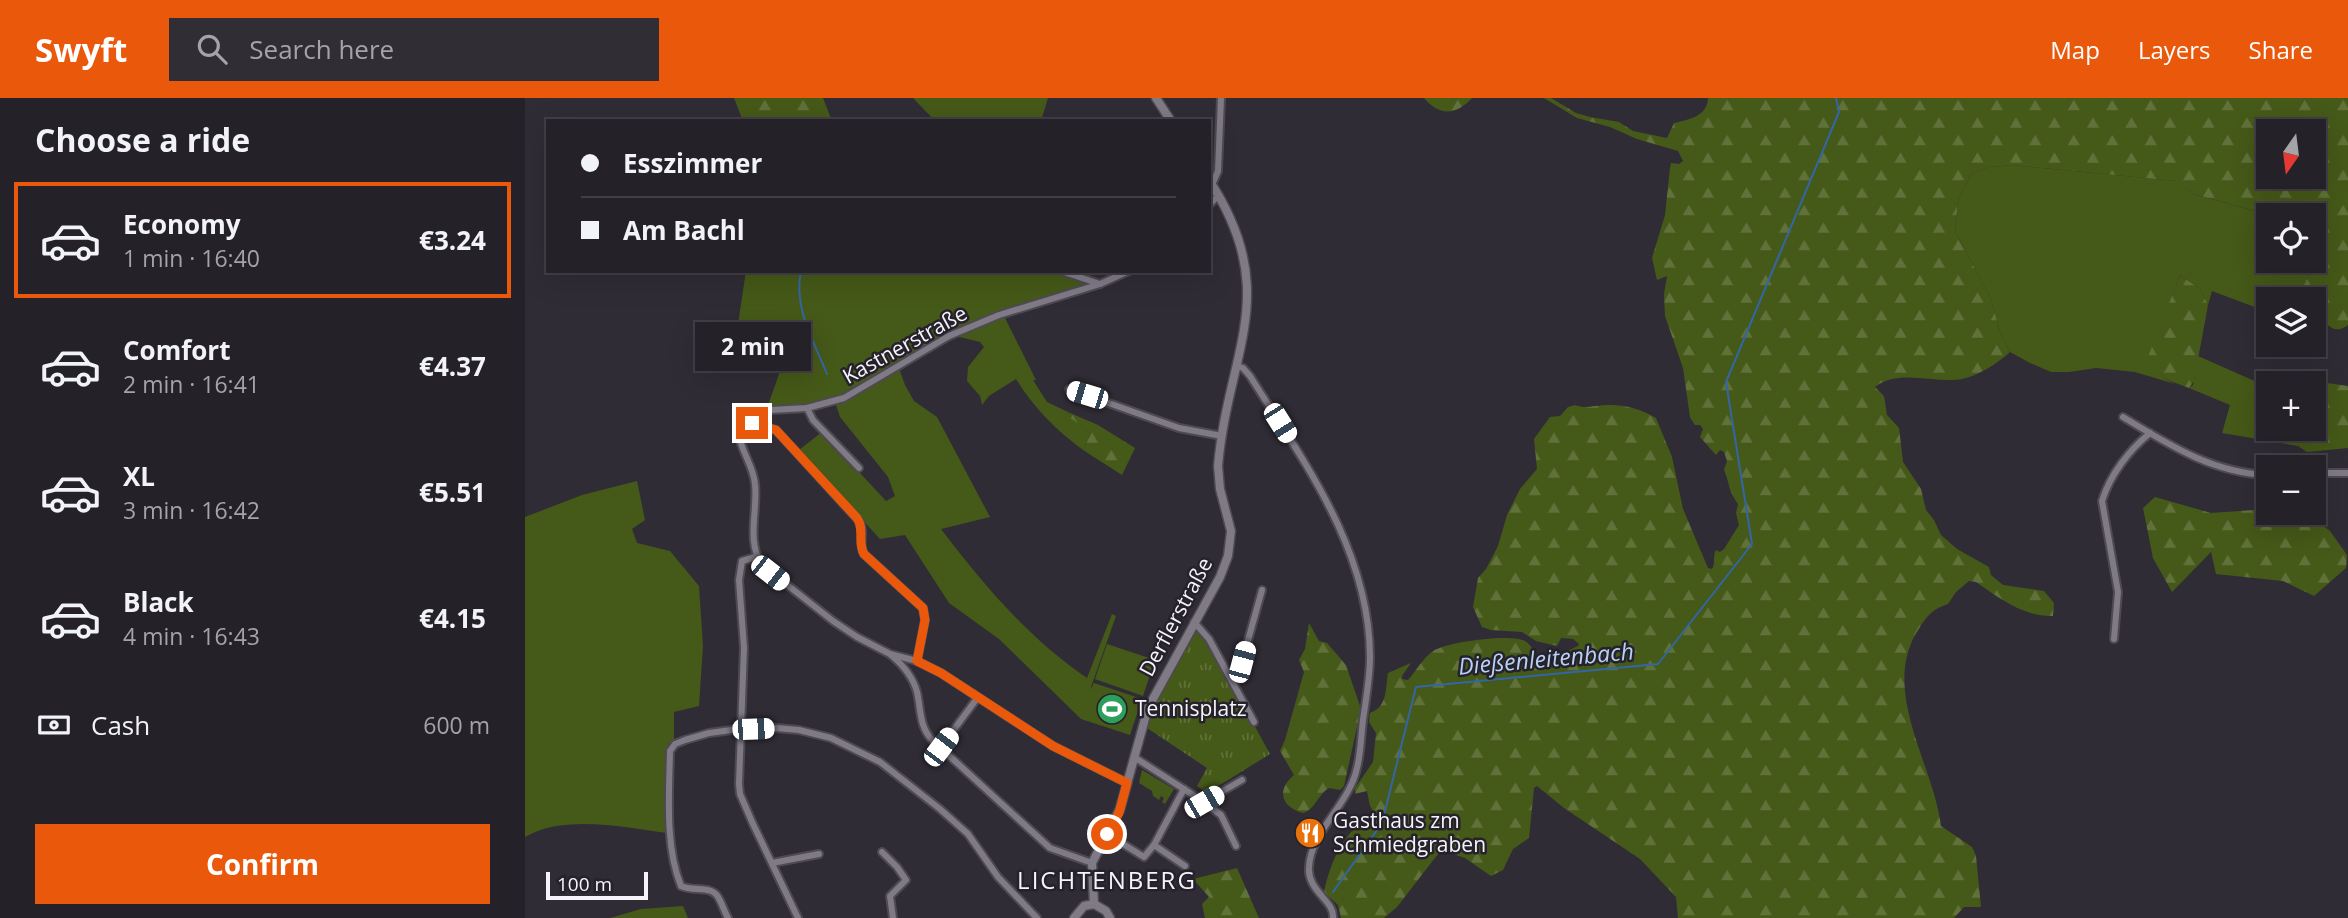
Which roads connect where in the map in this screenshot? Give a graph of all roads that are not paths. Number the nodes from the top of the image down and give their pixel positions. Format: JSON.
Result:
{"nodes":[{"id":1,"x":1156,"y":98,"type":"edge"},
{"id":2,"x":1221,"y":98,"type":"edge"},
{"id":3,"x":1170,"y":119,"type":"edge"},
{"id":4,"x":1211,"y":183,"type":"edge"},
{"id":5,"x":1219,"y":195,"type":"junction"},
{"id":6,"x":1211,"y":203,"type":"edge"},
{"id":7,"x":1067,"y":273,"type":"edge"},
{"id":8,"x":1125,"y":273,"type":"edge"},
{"id":9,"x":1100,"y":284,"type":"junction"},
{"id":10,"x":1237,"y":366,"type":"junction"},
{"id":11,"x":1069,"y":389,"type":"dead end"},
{"id":12,"x":807,"y":408,"type":"junction"},
{"id":13,"x":741,"y":415,"type":"junction"},
{"id":14,"x":2123,"y":417,"type":"dead end"},
{"id":15,"x":2150,"y":433,"type":"junction"},
{"id":16,"x":1222,"y":436,"type":"junction"},
{"id":17,"x":859,"y":468,"type":"dead end"},
{"id":18,"x":2348,"y":472,"type":"edge"},
{"id":19,"x":2326,"y":473,"type":"edge"},
{"id":20,"x":2256,"y":474,"type":"edge"},
{"id":21,"x":756,"y":557,"type":"junction"},
{"id":22,"x":1262,"y":590,"type":"dead end"},
{"id":23,"x":1194,"y":622,"type":"junction"},
{"id":24,"x":2114,"y":639,"type":"dead end"},
{"id":25,"x":890,"y":654,"type":"junction"},
{"id":26,"x":917,"y":661,"type":"junction"},
{"id":27,"x":1229,"y":674,"type":"junction"},
{"id":28,"x":978,"y":697,"type":"junction"},
{"id":29,"x":1254,"y":722,"type":"dead end"},
{"id":30,"x":739,"y":729,"type":"junction"},
{"id":31,"x":941,"y":747,"type":"junction"},
{"id":32,"x":1134,"y":757,"type":"junction"},
{"id":33,"x":1242,"y":779,"type":"dead end"},
{"id":34,"x":1127,"y":783,"type":"junction"},
{"id":35,"x":1184,"y":789,"type":"junction"},
{"id":36,"x":1204,"y":802,"type":"junction"},
{"id":37,"x":1107,"y":834,"type":"junction"},
{"id":38,"x":1154,"y":845,"type":"junction"},
{"id":39,"x":1236,"y":846,"type":"dead end"},
{"id":40,"x":881,"y":852,"type":"dead end"},
{"id":41,"x":819,"y":854,"type":"dead end"},
{"id":42,"x":772,"y":863,"type":"junction"},
{"id":43,"x":1093,"y":863,"type":"junction"},
{"id":44,"x":1185,"y":866,"type":"dead end"},
{"id":45,"x":1094,"y":904,"type":"junction"},
{"id":46,"x":728,"y":918,"type":"edge"},
{"id":47,"x":798,"y":918,"type":"edge"},
{"id":48,"x":893,"y":918,"type":"edge"},
{"id":49,"x":1037,"y":918,"type":"edge"},
{"id":50,"x":1074,"y":918,"type":"edge"},
{"id":51,"x":1111,"y":918,"type":"edge"},
{"id":52,"x":1333,"y":918,"type":"edge"}],
"edges":[{"from":1,"to":3,"type":"street"},
{"from":2,"to":4,"type":"street"},
{"from":4,"to":5,"type":"street","name":"Derflerstraße"},
{"from":5,"to":6,"type":"street"},
{"from":5,"to":10,"type":"street","name":"Derflerstraße"},
{"from":7,"to":9,"type":"street"},
{"from":8,"to":9,"type":"street","name":"Kastnerstraße"},
{"from":9,"to":12,"type":"street","name":"Kastnerstraße"},
{"from":10,"to":16,"type":"street","name":"Derflerstraße"},
{"from":10,"to":52,"type":"street"},
{"from":11,"to":16,"type":"street"},
{"from":12,"to":13,"type":"street","name":"Kastnerstraße"},
{"from":12,"to":17,"type":"street"},
{"from":13,"to":21,"type":"street"},
{"from":13,"to":26,"type":"street"},
{"from":14,"to":15,"type":"street"},
{"from":15,"to":20,"type":"street"},
{"from":15,"to":24,"type":"street"},
{"from":16,"to":23,"type":"street","name":"Derflerstraße"},
{"from":18,"to":19,"type":"street"},
{"from":21,"to":25,"type":"street"},
{"from":21,"to":30,"type":"street"},
{"from":22,"to":27,"type":"street"},
{"from":23,"to":27,"type":"street"},
{"from":23,"to":32,"type":"street","name":"Derflerstraße"},
{"from":25,"to":26,"type":"street"},
{"from":25,"to":31,"type":"street"},
{"from":26,"to":28,"type":"street"},
{"from":27,"to":29,"type":"street"},
{"from":28,"to":31,"type":"street"},
{"from":28,"to":34,"type":"street"},
{"from":30,"to":42,"type":"street"},
{"from":30,"to":46,"type":"street"},
{"from":30,"to":49,"type":"street"},
{"from":31,"to":43,"type":"street"},
{"from":32,"to":34,"type":"street","name":"Derflerstraße"},
{"from":32,"to":35,"type":"street"},
{"from":33,"to":36,"type":"street"},
{"from":34,"to":37,"type":"street","name":"Derflerstraße"},
{"from":35,"to":36,"type":"street"},
{"from":35,"to":38,"type":"street"},
{"from":36,"to":39,"type":"street"},
{"from":37,"to":38,"type":"street"},
{"from":37,"to":43,"type":"street","name":"Derflerstraße"},
{"from":38,"to":44,"type":"street"},
{"from":40,"to":48,"type":"street"},
{"from":41,"to":42,"type":"street"},
{"from":42,"to":47,"type":"street"},
{"from":43,"to":45,"type":"street","name":"Derflerstraße"},
{"from":45,"to":50,"type":"street"},
{"from":45,"to":51,"type":"street"}]}
